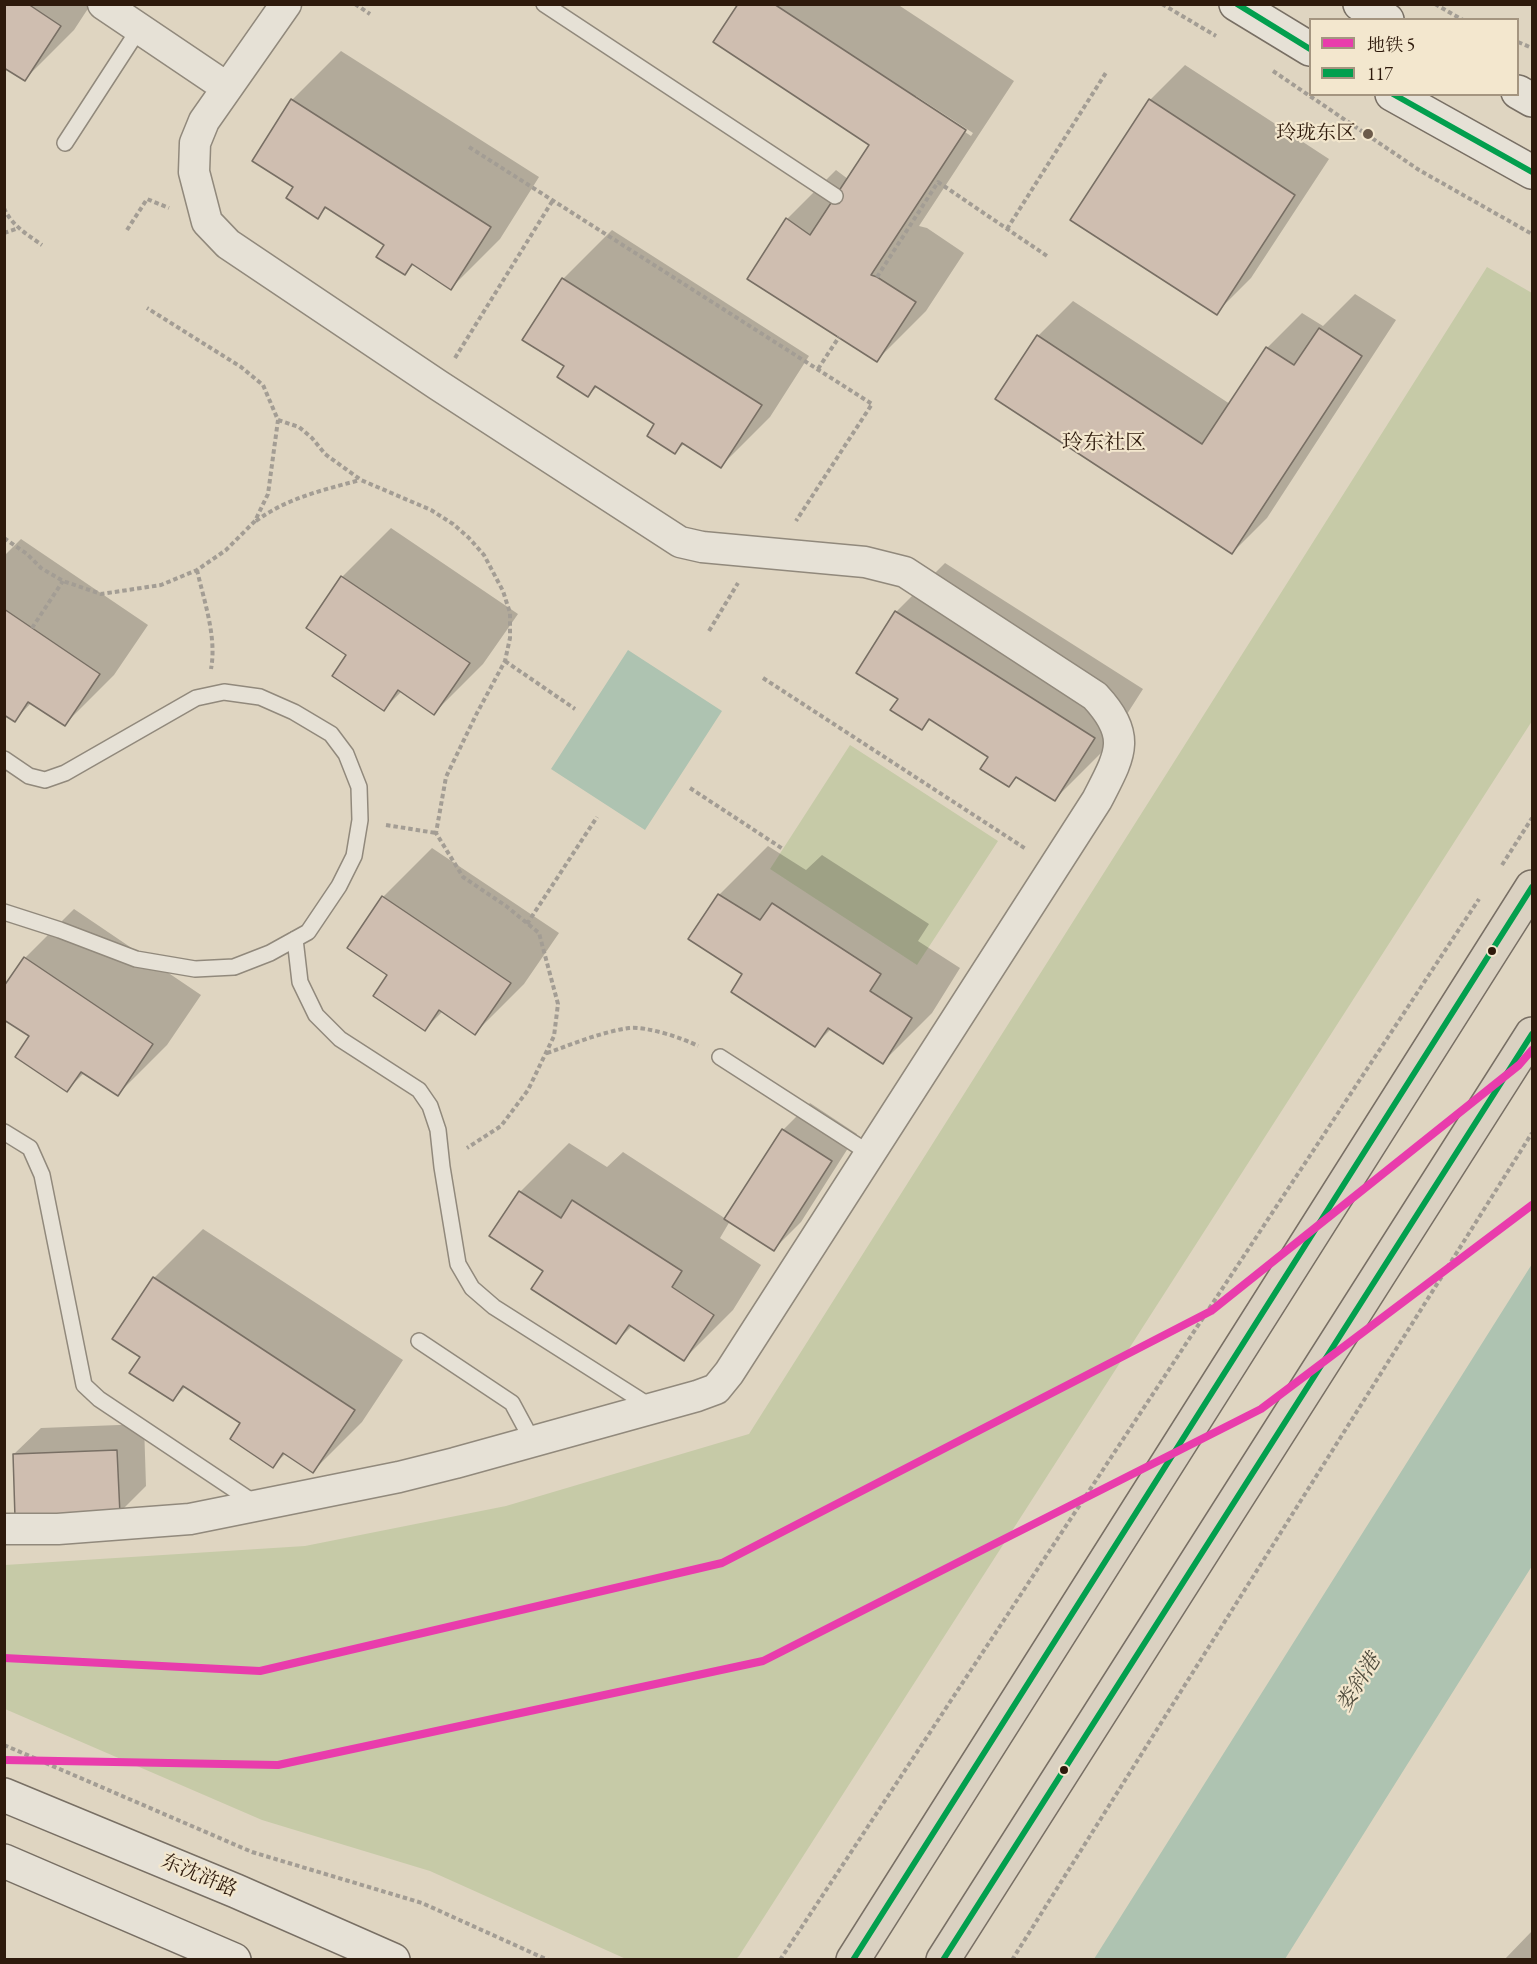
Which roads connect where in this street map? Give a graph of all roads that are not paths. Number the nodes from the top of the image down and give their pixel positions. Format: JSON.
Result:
{"nodes":[{"id":1,"x":103,"y":4,"type":"edge"},
{"id":2,"x":286,"y":4,"type":"edge"},
{"id":3,"x":544,"y":4,"type":"edge"},
{"id":4,"x":1236,"y":4,"type":"edge"},
{"id":5,"x":1360,"y":4,"type":"edge"},
{"id":6,"x":1384,"y":18,"type":"edge"},
{"id":7,"x":139,"y":29,"type":"junction"},
{"id":8,"x":1309,"y":48,"type":"edge"},
{"id":9,"x":226,"y":87,"type":"junction"},
{"id":10,"x":1519,"y":93,"type":"edge"},
{"id":11,"x":1396,"y":96,"type":"edge"},
{"id":12,"x":1533,"y":100,"type":"edge"},
{"id":13,"x":65,"y":143,"type":"dead end"},
{"id":14,"x":1533,"y":172,"type":"edge"},
{"id":15,"x":835,"y":196,"type":"dead end"},
{"id":16,"x":4,"y":759,"type":"edge"},
{"id":17,"x":1533,"y":888,"type":"edge"},
{"id":18,"x":4,"y":912,"type":"edge"},
{"id":19,"x":295,"y":939,"type":"junction"},
{"id":20,"x":1533,"y":1034,"type":"edge"},
{"id":21,"x":720,"y":1057,"type":"road end"},
{"id":22,"x":4,"y":1132,"type":"edge"},
{"id":23,"x":869,"y":1153,"type":"junction"},
{"id":24,"x":419,"y":1341,"type":"dead end"},
{"id":25,"x":653,"y":1408,"type":"junction"},
{"id":26,"x":533,"y":1442,"type":"junction"},
{"id":27,"x":258,"y":1505,"type":"junction"},
{"id":28,"x":4,"y":1529,"type":"edge"},
{"id":29,"x":4,"y":1795,"type":"edge"},
{"id":30,"x":4,"y":1861,"type":"edge"},
{"id":31,"x":234,"y":1959,"type":"edge"},
{"id":32,"x":393,"y":1959,"type":"edge"},
{"id":33,"x":853,"y":1959,"type":"edge"},
{"id":34,"x":943,"y":1959,"type":"edge"}],
"edges":[{"from":1,"to":7,"type":"street"},
{"from":2,"to":9,"type":"street"},
{"from":3,"to":15,"type":"lane"},
{"from":4,"to":8,"type":"main road"},
{"from":5,"to":6,"type":"main road"},
{"from":7,"to":9,"type":"street"},
{"from":7,"to":13,"type":"lane"},
{"from":9,"to":23,"type":"street"},
{"from":10,"to":12,"type":"main road"},
{"from":11,"to":14,"type":"main road"},
{"from":16,"to":19,"type":"lane"},
{"from":17,"to":33,"type":"main road"},
{"from":18,"to":19,"type":"lane"},
{"from":19,"to":25,"type":"lane"},
{"from":20,"to":34,"type":"main road"},
{"from":21,"to":23,"type":"lane"},
{"from":22,"to":27,"type":"lane"},
{"from":23,"to":25,"type":"street"},
{"from":24,"to":26,"type":"lane"},
{"from":25,"to":26,"type":"street"},
{"from":26,"to":27,"type":"street"},
{"from":27,"to":28,"type":"street"},
{"from":29,"to":32,"type":"main road","name":"东沈浒路"},
{"from":30,"to":31,"type":"main road"}]}
